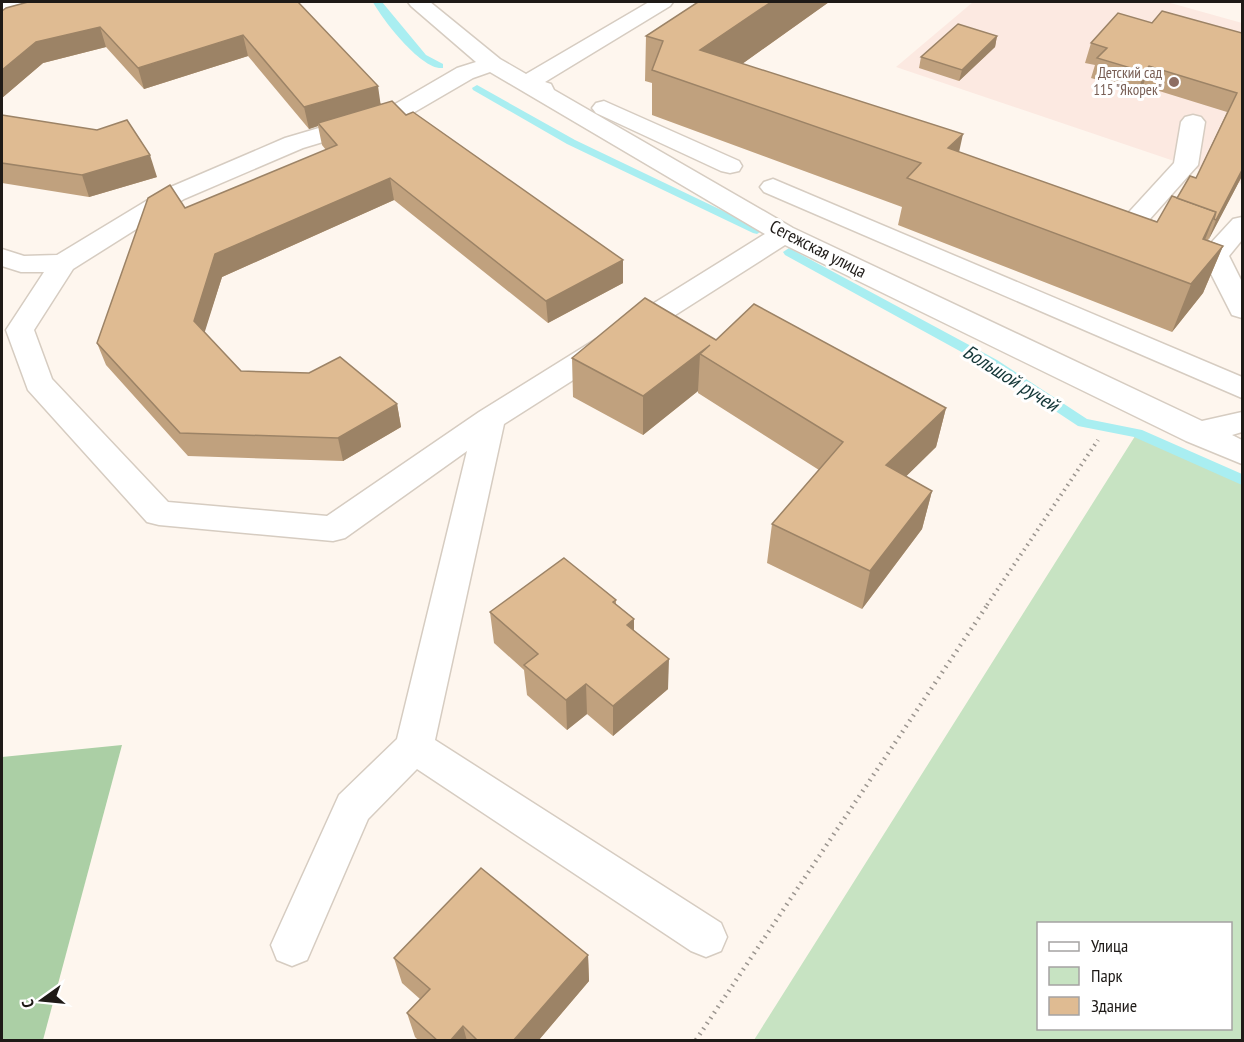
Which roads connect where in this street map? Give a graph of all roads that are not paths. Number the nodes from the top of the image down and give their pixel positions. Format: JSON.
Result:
{"nodes":[{"id":1,"x":25,"y":2,"type":"edge"},
{"id":2,"x":418,"y":2,"type":"edge"},
{"id":3,"x":663,"y":2,"type":"edge"},
{"id":4,"x":2,"y":9,"type":"edge"},
{"id":5,"x":492,"y":64,"type":"junction"},
{"id":6,"x":526,"y":84,"type":"junction"},
{"id":7,"x":1193,"y":122,"type":"dead end"},
{"id":8,"x":730,"y":166,"type":"dead end"},
{"id":9,"x":773,"y":187,"type":"dead end"},
{"id":10,"x":1242,"y":225,"type":"edge"},
{"id":11,"x":784,"y":234,"type":"junction"},
{"id":12,"x":1215,"y":255,"type":"junction"},
{"id":13,"x":2,"y":257,"type":"edge"},
{"id":14,"x":63,"y":263,"type":"junction"},
{"id":15,"x":1242,"y":309,"type":"edge"},
{"id":16,"x":1242,"y":388,"type":"edge"},
{"id":17,"x":490,"y":419,"type":"junction"},
{"id":18,"x":1242,"y":422,"type":"edge"},
{"id":19,"x":1197,"y":433,"type":"junction"},
{"id":20,"x":1242,"y":453,"type":"edge"},
{"id":21,"x":414,"y":747,"type":"junction"},
{"id":22,"x":706,"y":938,"type":"dead end"},
{"id":23,"x":292,"y":945,"type":"dead end"}],
"edges":[{"from":1,"to":4,"type":"street"},
{"from":2,"to":5,"type":"street","name":"Сегежская улица"},
{"from":3,"to":6,"type":"street"},
{"from":5,"to":6,"type":"street","name":"Сегежская улица"},
{"from":5,"to":14,"type":"street"},
{"from":6,"to":8,"type":"street"},
{"from":6,"to":11,"type":"street","name":"Сегежская улица"},
{"from":7,"to":12,"type":"street"},
{"from":9,"to":16,"type":"street"},
{"from":10,"to":12,"type":"street"},
{"from":11,"to":17,"type":"street"},
{"from":11,"to":19,"type":"street","name":"Сегежская улица"},
{"from":12,"to":15,"type":"street"},
{"from":13,"to":14,"type":"street"},
{"from":14,"to":17,"type":"street"},
{"from":17,"to":21,"type":"street"},
{"from":18,"to":19,"type":"street"},
{"from":19,"to":20,"type":"street","name":"Сегежская улица"},
{"from":21,"to":22,"type":"street"},
{"from":21,"to":23,"type":"street"}]}
